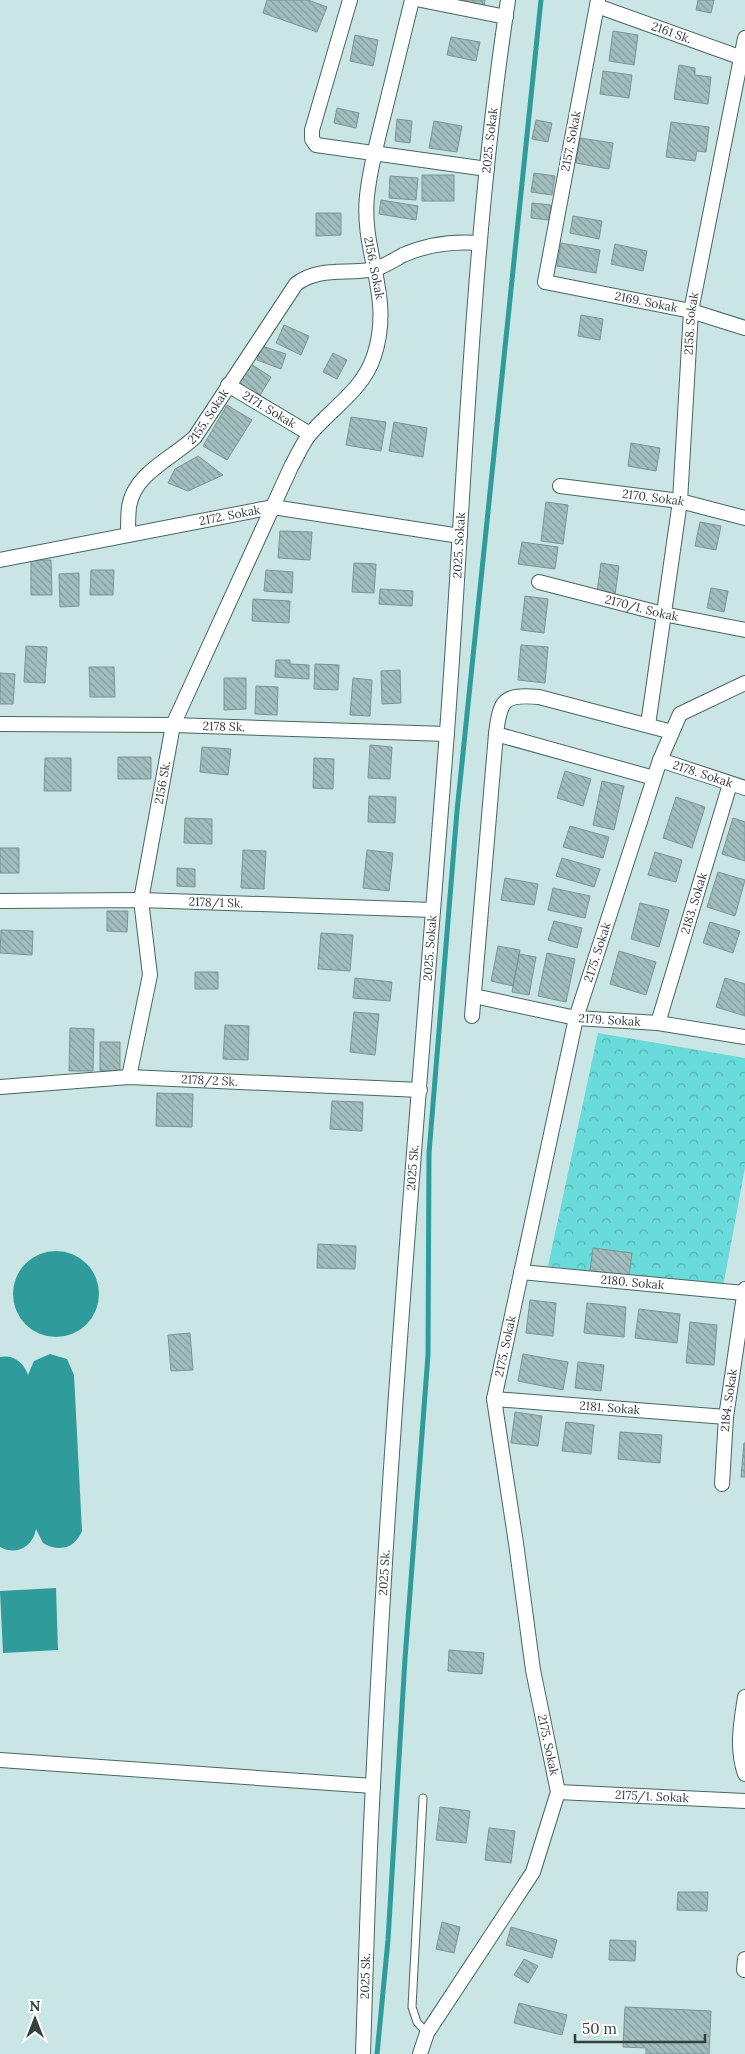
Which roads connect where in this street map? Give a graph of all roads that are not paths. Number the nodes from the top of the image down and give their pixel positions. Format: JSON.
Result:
{"nodes":[{"id":1,"x":350,"y":0,"type":"edge"},
{"id":2,"x":412,"y":0,"type":"edge"},
{"id":3,"x":421,"y":0,"type":"edge"},
{"id":4,"x":508,"y":0,"type":"edge"},
{"id":5,"x":598,"y":3,"type":"edge"},
{"id":6,"x":506,"y":17,"type":"junction"},
{"id":7,"x":745,"y":38,"type":"edge"},
{"id":8,"x":743,"y":58,"type":"edge"},
{"id":9,"x":374,"y":154,"type":"junction"},
{"id":10,"x":487,"y":169,"type":"junction"},
{"id":11,"x":479,"y":243,"type":"junction"},
{"id":12,"x":376,"y":269,"type":"junction"},
{"id":13,"x":545,"y":282,"type":"joint"},
{"id":14,"x":691,"y":311,"type":"junction"},
{"id":15,"x":745,"y":328,"type":"edge"},
{"id":16,"x":228,"y":385,"type":"junction"},
{"id":17,"x":310,"y":434,"type":"junction"},
{"id":18,"x":560,"y":486,"type":"dead end"},
{"id":19,"x":680,"y":501,"type":"junction"},
{"id":20,"x":273,"y":507,"type":"junction"},
{"id":21,"x":744,"y":513,"type":"edge"},
{"id":22,"x":128,"y":535,"type":"junction"},
{"id":23,"x":460,"y":536,"type":"junction"},
{"id":24,"x":0,"y":560,"type":"edge"},
{"id":25,"x":539,"y":582,"type":"dead end"},
{"id":26,"x":663,"y":614,"type":"junction"},
{"id":27,"x":745,"y":630,"type":"edge"},
{"id":28,"x":745,"y":683,"type":"edge"},
{"id":29,"x":0,"y":724,"type":"edge"},
{"id":30,"x":648,"y":725,"type":"junction"},
{"id":31,"x":173,"y":726,"type":"junction"},
{"id":32,"x":672,"y":732,"type":"junction"},
{"id":33,"x":447,"y":734,"type":"junction"},
{"id":34,"x":496,"y":734,"type":"junction"},
{"id":35,"x":660,"y":760,"type":"junction"},
{"id":36,"x":654,"y":778,"type":"junction"},
{"id":37,"x":730,"y":784,"type":"junction"},
{"id":38,"x":745,"y":788,"type":"edge"},
{"id":39,"x":141,"y":900,"type":"junction"},
{"id":40,"x":0,"y":901,"type":"edge"},
{"id":41,"x":433,"y":910,"type":"junction"},
{"id":42,"x":474,"y":996,"type":"junction"},
{"id":43,"x":472,"y":1016,"type":"dead end"},
{"id":44,"x":576,"y":1018,"type":"junction"},
{"id":45,"x":658,"y":1022,"type":"junction"},
{"id":46,"x":745,"y":1037,"type":"edge"},
{"id":47,"x":129,"y":1077,"type":"junction"},
{"id":48,"x":0,"y":1087,"type":"edge"},
{"id":49,"x":420,"y":1090,"type":"junction"},
{"id":50,"x":521,"y":1272,"type":"junction"},
{"id":51,"x":745,"y":1289,"type":"edge"},
{"id":52,"x":744,"y":1293,"type":"edge"},
{"id":53,"x":494,"y":1399,"type":"junction"},
{"id":54,"x":726,"y":1417,"type":"junction"},
{"id":55,"x":722,"y":1484,"type":"dead end"},
{"id":56,"x":745,"y":1696,"type":"edge"},
{"id":57,"x":0,"y":1760,"type":"edge"},
{"id":58,"x":745,"y":1772,"type":"edge"},
{"id":59,"x":372,"y":1786,"type":"junction"},
{"id":60,"x":558,"y":1792,"type":"junction"},
{"id":61,"x":423,"y":1798,"type":"dead end"},
{"id":62,"x":745,"y":1801,"type":"edge"},
{"id":63,"x":745,"y":1959,"type":"edge"},
{"id":64,"x":744,"y":1970,"type":"edge"},
{"id":65,"x":427,"y":2033,"type":"junction"},
{"id":66,"x":363,"y":2054,"type":"edge"},
{"id":67,"x":420,"y":2054,"type":"edge"}],
"edges":[{"from":1,"to":9,"type":"street"},
{"from":2,"to":9,"type":"street","name":"2156. Sokak"},
{"from":3,"to":6,"type":"street"},
{"from":4,"to":6,"type":"street","name":"2025. Sokak"},
{"from":5,"to":8,"type":"street","name":"2161 Sk."},
{"from":5,"to":13,"type":"street","name":"2157. Sokak"},
{"from":6,"to":10,"type":"street","name":"2025. Sokak"},
{"from":7,"to":8,"type":"street","name":"2158. Sokak"},
{"from":8,"to":14,"type":"street","name":"2158. Sokak"},
{"from":9,"to":10,"type":"street"},
{"from":9,"to":12,"type":"street","name":"2156. Sokak"},
{"from":10,"to":11,"type":"street","name":"2025. Sokak"},
{"from":11,"to":12,"type":"street"},
{"from":11,"to":23,"type":"street","name":"2025. Sokak"},
{"from":12,"to":16,"type":"street","name":"2155. Sokak"},
{"from":12,"to":17,"type":"street","name":"2156. Sokak"},
{"from":13,"to":14,"type":"street","name":"2169. Sokak"},
{"from":14,"to":15,"type":"street","name":"2169. Sokak"},
{"from":14,"to":19,"type":"street","name":"2158. Sokak"},
{"from":16,"to":17,"type":"street","name":"2171. Sokak"},
{"from":16,"to":22,"type":"street","name":"2155. Sokak"},
{"from":17,"to":20,"type":"street","name":"2156. Sokak"},
{"from":18,"to":19,"type":"street","name":"2170. Sokak"},
{"from":19,"to":21,"type":"street","name":"2170. Sokak"},
{"from":19,"to":26,"type":"street","name":"2158. Sokak"},
{"from":20,"to":22,"type":"street","name":"2172. Sokak"},
{"from":20,"to":23,"type":"street","name":"2172. Sokak"},
{"from":20,"to":31,"type":"street","name":"2156 Sk."},
{"from":22,"to":24,"type":"street","name":"2172. Sokak"},
{"from":23,"to":33,"type":"street","name":"2025. Sokak"},
{"from":25,"to":26,"type":"street","name":"2170/1. Sokak"},
{"from":26,"to":27,"type":"street","name":"2170/1. Sokak"},
{"from":26,"to":30,"type":"street","name":"2158. Sokak"},
{"from":28,"to":32,"type":"street","name":"2175. Sokak"},
{"from":29,"to":31,"type":"street","name":"2178 Sk."},
{"from":30,"to":32,"type":"street"},
{"from":30,"to":34,"type":"street"},
{"from":31,"to":33,"type":"street","name":"2178 Sk."},
{"from":31,"to":39,"type":"street","name":"2156 Sk."},
{"from":32,"to":35,"type":"street","name":"2175. Sokak"},
{"from":33,"to":41,"type":"street","name":"2025. Sokak"},
{"from":34,"to":36,"type":"street"},
{"from":34,"to":42,"type":"street"},
{"from":35,"to":36,"type":"street","name":"2175. Sokak"},
{"from":35,"to":37,"type":"street","name":"2178. Sokak"},
{"from":36,"to":44,"type":"street","name":"2175. Sokak"},
{"from":37,"to":38,"type":"street","name":"2178. Sokak"},
{"from":37,"to":45,"type":"street","name":"2183. Sokak"},
{"from":39,"to":40,"type":"street","name":"2178/1 Sk."},
{"from":39,"to":41,"type":"street","name":"2178/1 Sk."},
{"from":39,"to":47,"type":"street","name":"2156 Sk."},
{"from":41,"to":49,"type":"street","name":"2025. Sokak"},
{"from":42,"to":43,"type":"street"},
{"from":42,"to":44,"type":"street","name":"2179. Sokak"},
{"from":44,"to":45,"type":"street","name":"2179. Sokak"},
{"from":44,"to":50,"type":"street","name":"2175. Sokak"},
{"from":45,"to":46,"type":"street","name":"2179. Sokak"},
{"from":47,"to":48,"type":"street","name":"2178/2 Sk."},
{"from":47,"to":49,"type":"street","name":"2178/2 Sk."},
{"from":49,"to":59,"type":"street","name":"2025 Sk."},
{"from":50,"to":52,"type":"street","name":"2180. Sokak"},
{"from":50,"to":53,"type":"street","name":"2175. Sokak"},
{"from":51,"to":52,"type":"street","name":"2184. Sokak"},
{"from":52,"to":54,"type":"street","name":"2184. Sokak"},
{"from":53,"to":54,"type":"street","name":"2181. Sokak"},
{"from":53,"to":60,"type":"street","name":"2175. Sokak"},
{"from":54,"to":55,"type":"street","name":"2184. Sokak"},
{"from":56,"to":58,"type":"street"},
{"from":57,"to":59,"type":"street"},
{"from":59,"to":66,"type":"street","name":"2025 Sk."},
{"from":60,"to":62,"type":"street","name":"2175/1. Sokak"},
{"from":60,"to":65,"type":"street","name":"2175. Sokak"},
{"from":61,"to":65,"type":"lane"},
{"from":63,"to":64,"type":"street"},
{"from":65,"to":67,"type":"street","name":"2175. Sokak"}]}
